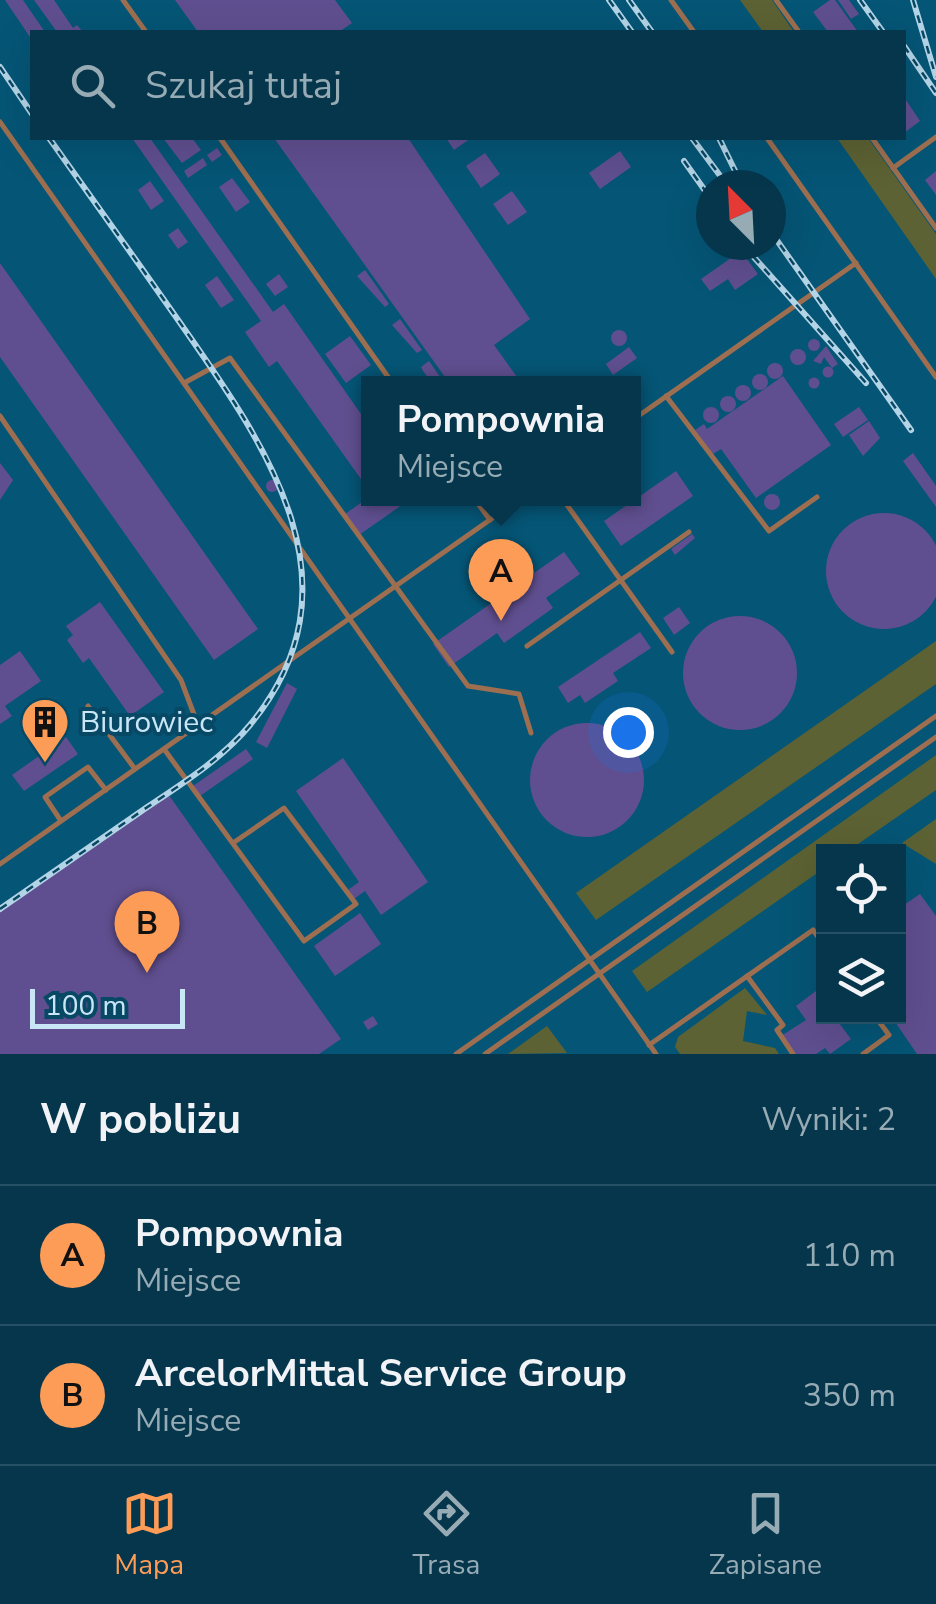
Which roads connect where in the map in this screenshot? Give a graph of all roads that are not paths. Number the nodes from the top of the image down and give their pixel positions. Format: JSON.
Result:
{"nodes":[{"id":1,"x":124,"y":0,"type":"edge"},
{"id":2,"x":671,"y":0,"type":"edge"},
{"id":3,"x":776,"y":0,"type":"edge"},
{"id":4,"x":145,"y":30,"type":"edge"},
{"id":5,"x":693,"y":30,"type":"edge"},
{"id":6,"x":798,"y":30,"type":"edge"},
{"id":7,"x":0,"y":122,"type":"edge"},
{"id":8,"x":936,"y":137,"type":"edge"},
{"id":9,"x":221,"y":140,"type":"edge"},
{"id":10,"x":768,"y":140,"type":"edge"},
{"id":11,"x":873,"y":140,"type":"edge"},
{"id":12,"x":893,"y":168,"type":"junction"},
{"id":13,"x":936,"y":228,"type":"edge"},
{"id":14,"x":856,"y":264,"type":"junction"},
{"id":15,"x":387,"y":376,"type":"edge"},
{"id":16,"x":936,"y":377,"type":"edge"},
{"id":17,"x":184,"y":384,"type":"junction"},
{"id":18,"x":666,"y":396,"type":"junction"},
{"id":19,"x":641,"y":414,"type":"edge"},
{"id":20,"x":0,"y":416,"type":"edge"},
{"id":21,"x":817,"y":497,"type":"dead end"},
{"id":22,"x":480,"y":506,"type":"edge"},
{"id":23,"x":510,"y":506,"type":"edge"},
{"id":24,"x":568,"y":506,"type":"edge"},
{"id":25,"x":490,"y":520,"type":"junction"},
{"id":26,"x":689,"y":532,"type":"dead end"},
{"id":27,"x":621,"y":580,"type":"junction"},
{"id":28,"x":394,"y":588,"type":"junction"},
{"id":29,"x":348,"y":620,"type":"junction"},
{"id":30,"x":527,"y":646,"type":"dead end"},
{"id":31,"x":672,"y":652,"type":"dead end"},
{"id":32,"x":88,"y":706,"type":"dead end"},
{"id":33,"x":936,"y":716,"type":"edge"},
{"id":34,"x":198,"y":725,"type":"junction"},
{"id":35,"x":531,"y":733,"type":"dead end"},
{"id":36,"x":936,"y":737,"type":"edge"},
{"id":37,"x":164,"y":749,"type":"junction"},
{"id":38,"x":135,"y":770,"type":"junction"},
{"id":39,"x":106,"y":790,"type":"junction"},
{"id":40,"x":62,"y":821,"type":"junction"},
{"id":41,"x":233,"y":843,"type":"junction"},
{"id":42,"x":0,"y":864,"type":"edge"},
{"id":43,"x":816,"y":935,"type":"edge"},
{"id":44,"x":590,"y":960,"type":"junction"},
{"id":45,"x":599,"y":974,"type":"junction"},
{"id":46,"x":747,"y":976,"type":"junction"},
{"id":47,"x":881,"y":1024,"type":"edge"},
{"id":48,"x":650,"y":1045,"type":"junction"},
{"id":49,"x":456,"y":1054,"type":"edge"},
{"id":50,"x":486,"y":1054,"type":"edge"},
{"id":51,"x":653,"y":1054,"type":"edge"},
{"id":52,"x":793,"y":1054,"type":"edge"},
{"id":53,"x":863,"y":1054,"type":"edge"}],
"edges":[{"from":1,"to":4,"type":"lane"},
{"from":2,"to":5,"type":"lane"},
{"from":3,"to":6,"type":"lane"},
{"from":7,"to":17,"type":"lane"},
{"from":8,"to":12,"type":"lane"},
{"from":9,"to":15,"type":"lane"},
{"from":10,"to":14,"type":"lane"},
{"from":11,"to":12,"type":"lane"},
{"from":12,"to":13,"type":"lane"},
{"from":14,"to":16,"type":"lane"},
{"from":14,"to":18,"type":"lane"},
{"from":17,"to":28,"type":"lane"},
{"from":17,"to":29,"type":"lane"},
{"from":18,"to":19,"type":"lane"},
{"from":18,"to":21,"type":"lane"},
{"from":20,"to":34,"type":"lane"},
{"from":22,"to":25,"type":"lane"},
{"from":23,"to":25,"type":"lane"},
{"from":24,"to":27,"type":"lane"},
{"from":25,"to":28,"type":"lane"},
{"from":26,"to":27,"type":"lane"},
{"from":27,"to":30,"type":"lane"},
{"from":27,"to":31,"type":"lane"},
{"from":28,"to":29,"type":"lane"},
{"from":28,"to":35,"type":"lane"},
{"from":29,"to":34,"type":"lane"},
{"from":29,"to":44,"type":"lane"},
{"from":32,"to":38,"type":"lane"},
{"from":33,"to":44,"type":"lane"},
{"from":34,"to":37,"type":"lane"},
{"from":36,"to":45,"type":"lane"},
{"from":37,"to":38,"type":"lane"},
{"from":37,"to":41,"type":"lane"},
{"from":38,"to":39,"type":"lane"},
{"from":39,"to":40,"type":"lane"},
{"from":39,"to":40,"type":"lane"},
{"from":40,"to":42,"type":"lane"},
{"from":41,"to":41,"type":"lane"},
{"from":43,"to":46,"type":"lane"},
{"from":44,"to":45,"type":"lane"},
{"from":44,"to":49,"type":"lane"},
{"from":45,"to":48,"type":"lane"},
{"from":45,"to":50,"type":"lane"},
{"from":46,"to":48,"type":"lane"},
{"from":46,"to":52,"type":"lane"},
{"from":47,"to":53,"type":"lane"},
{"from":48,"to":51,"type":"lane"}]}
